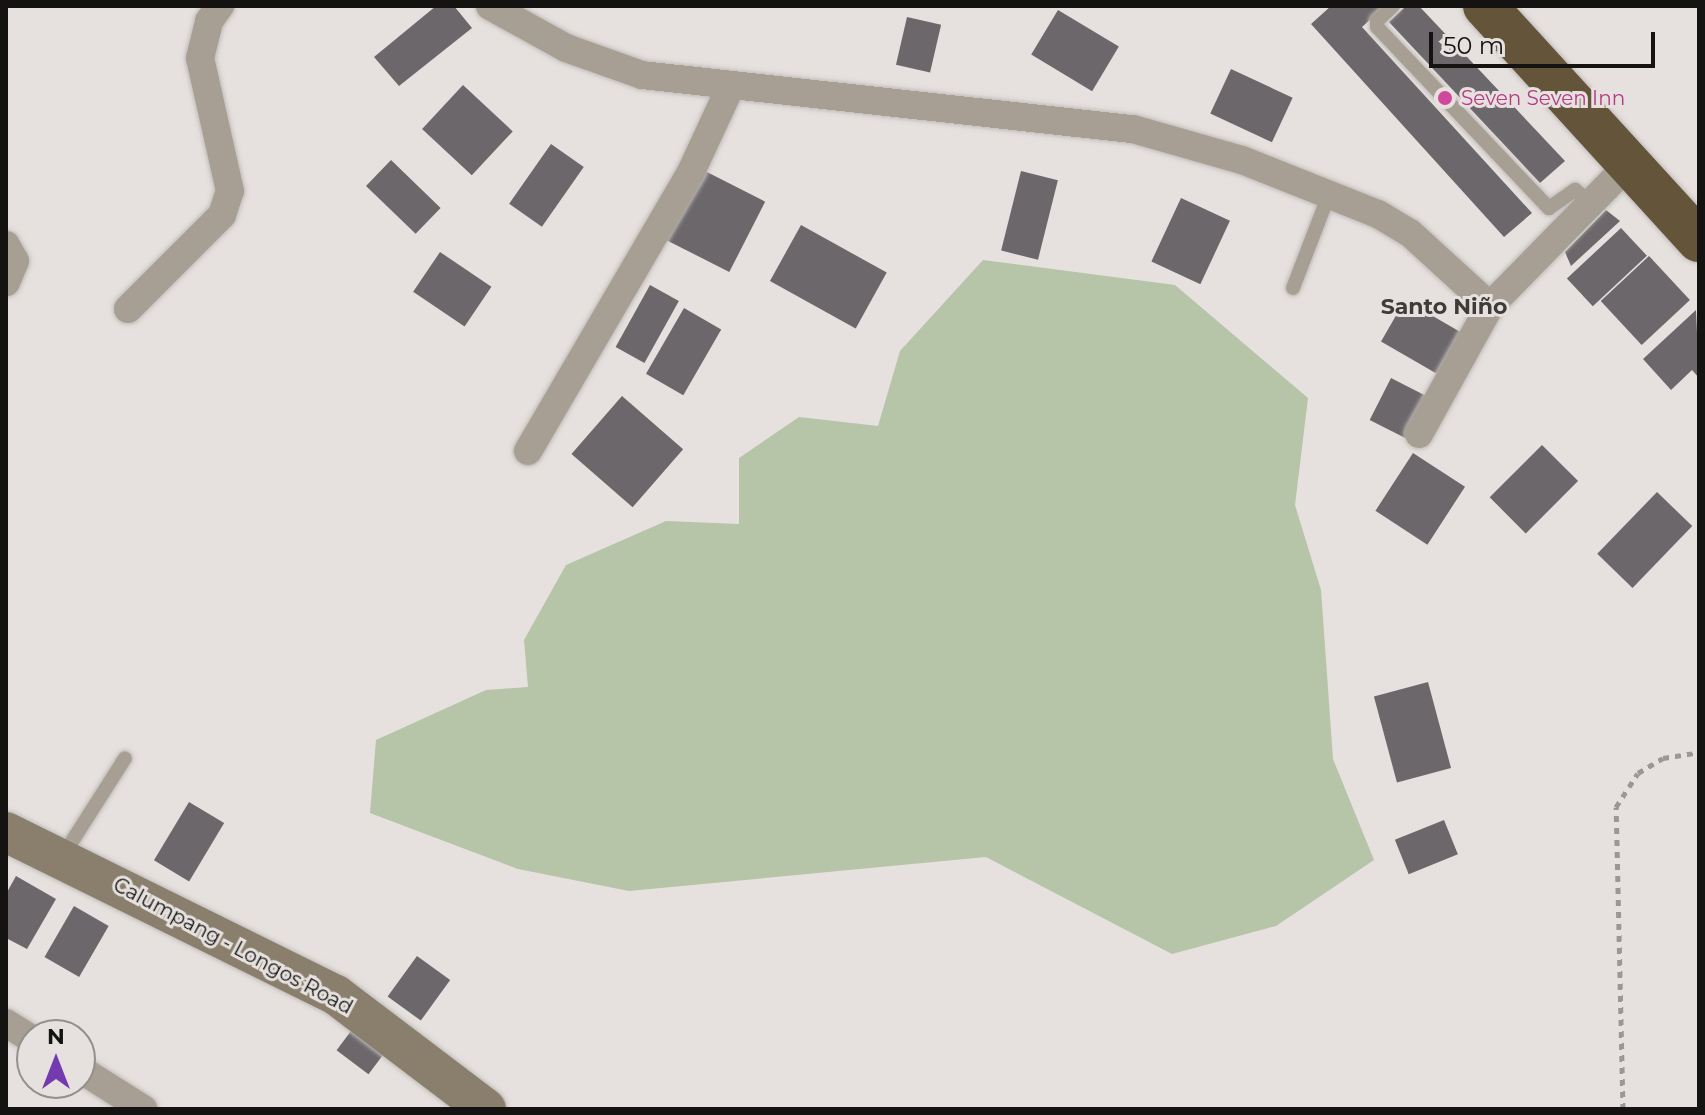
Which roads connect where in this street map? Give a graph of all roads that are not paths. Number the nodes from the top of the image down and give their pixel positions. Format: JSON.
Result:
{"nodes":[{"id":1,"x":220,"y":6,"type":"edge"},
{"id":2,"x":490,"y":6,"type":"edge"},
{"id":3,"x":1393,"y":6,"type":"edge"},
{"id":4,"x":1485,"y":6,"type":"edge"},
{"id":5,"x":730,"y":88,"type":"junction"},
{"id":6,"x":1627,"y":166,"type":"junction"},
{"id":7,"x":1329,"y":194,"type":"junction"},
{"id":8,"x":1590,"y":202,"type":"junction"},
{"id":9,"x":1699,"y":240,"type":"edge"},
{"id":10,"x":6,"y":245,"type":"edge"},
{"id":11,"x":6,"y":282,"type":"edge"},
{"id":12,"x":1293,"y":288,"type":"dead end"},
{"id":13,"x":1490,"y":306,"type":"junction"},
{"id":14,"x":128,"y":309,"type":"dead end"},
{"id":15,"x":1419,"y":434,"type":"dead end"},
{"id":16,"x":528,"y":451,"type":"dead end"},
{"id":17,"x":125,"y":758,"type":"dead end"},
{"id":18,"x":6,"y":832,"type":"edge"},
{"id":19,"x":62,"y":857,"type":"junction"},
{"id":20,"x":96,"y":1079,"type":"edge"},
{"id":21,"x":143,"y":1109,"type":"edge"},
{"id":22,"x":486,"y":1109,"type":"edge"}],
"edges":[{"from":1,"to":14,"type":"street"},
{"from":2,"to":5,"type":"street"},
{"from":3,"to":8,"type":"lane"},
{"from":4,"to":6,"type":"highway"},
{"from":5,"to":7,"type":"street"},
{"from":5,"to":16,"type":"street"},
{"from":6,"to":8,"type":"street"},
{"from":6,"to":9,"type":"highway"},
{"from":7,"to":12,"type":"lane"},
{"from":7,"to":13,"type":"street"},
{"from":8,"to":13,"type":"street"},
{"from":10,"to":11,"type":"street"},
{"from":13,"to":15,"type":"street"},
{"from":17,"to":19,"type":"lane"},
{"from":18,"to":19,"type":"street","name":"Calumpang - Longos Road"},
{"from":19,"to":22,"type":"street","name":"Calumpang - Longos Road"},
{"from":20,"to":21,"type":"street"}]}
